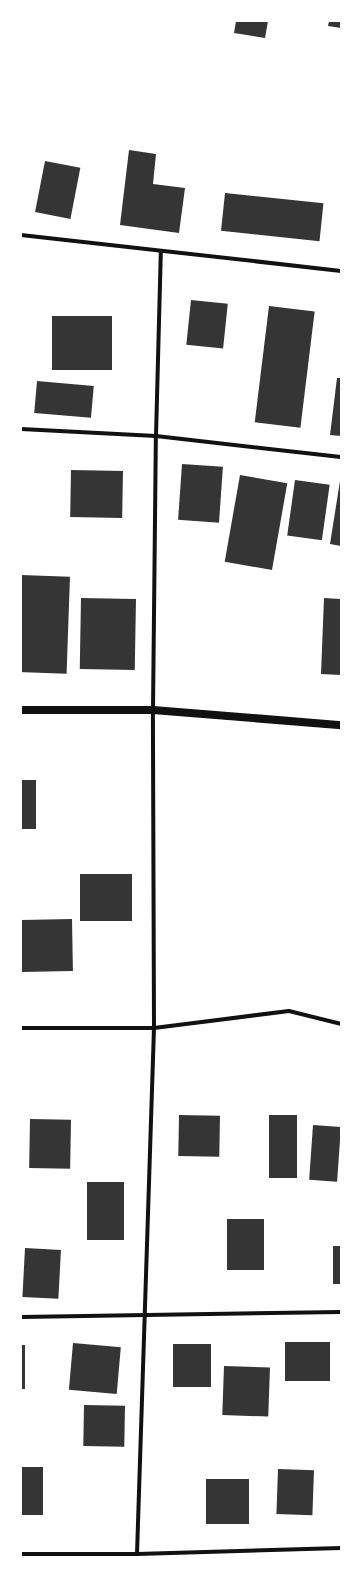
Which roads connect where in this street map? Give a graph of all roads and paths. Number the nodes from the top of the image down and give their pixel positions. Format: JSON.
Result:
{"nodes":[{"id":1,"x":21,"y":235,"type":"edge"},
{"id":2,"x":161,"y":251,"type":"junction"},
{"id":3,"x":341,"y":271,"type":"edge"},
{"id":4,"x":21,"y":430,"type":"edge"},
{"id":5,"x":156,"y":436,"type":"junction"},
{"id":6,"x":341,"y":457,"type":"edge"},
{"id":7,"x":21,"y":710,"type":"edge"},
{"id":8,"x":152,"y":710,"type":"junction"},
{"id":9,"x":341,"y":724,"type":"edge"},
{"id":10,"x":341,"y":1024,"type":"edge"},
{"id":11,"x":21,"y":1028,"type":"edge"},
{"id":12,"x":154,"y":1028,"type":"junction"},
{"id":13,"x":341,"y":1312,"type":"edge"},
{"id":14,"x":146,"y":1316,"type":"junction"},
{"id":15,"x":21,"y":1317,"type":"edge"},
{"id":16,"x":341,"y":1548,"type":"edge"},
{"id":17,"x":21,"y":1554,"type":"edge"},
{"id":18,"x":137,"y":1554,"type":"junction"}],
"edges":[{"from":1,"to":2,"type":"street"},
{"from":2,"to":3,"type":"street"},
{"from":2,"to":5,"type":"street"},
{"from":4,"to":5,"type":"street"},
{"from":5,"to":6,"type":"street"},
{"from":5,"to":8,"type":"street"},
{"from":7,"to":8,"type":"main road"},
{"from":8,"to":9,"type":"main road"},
{"from":8,"to":12,"type":"street"},
{"from":10,"to":12,"type":"street"},
{"from":11,"to":12,"type":"street"},
{"from":12,"to":14,"type":"street"},
{"from":13,"to":14,"type":"street"},
{"from":14,"to":15,"type":"street"},
{"from":14,"to":18,"type":"street"},
{"from":16,"to":18,"type":"street"},
{"from":17,"to":18,"type":"street"}]}
